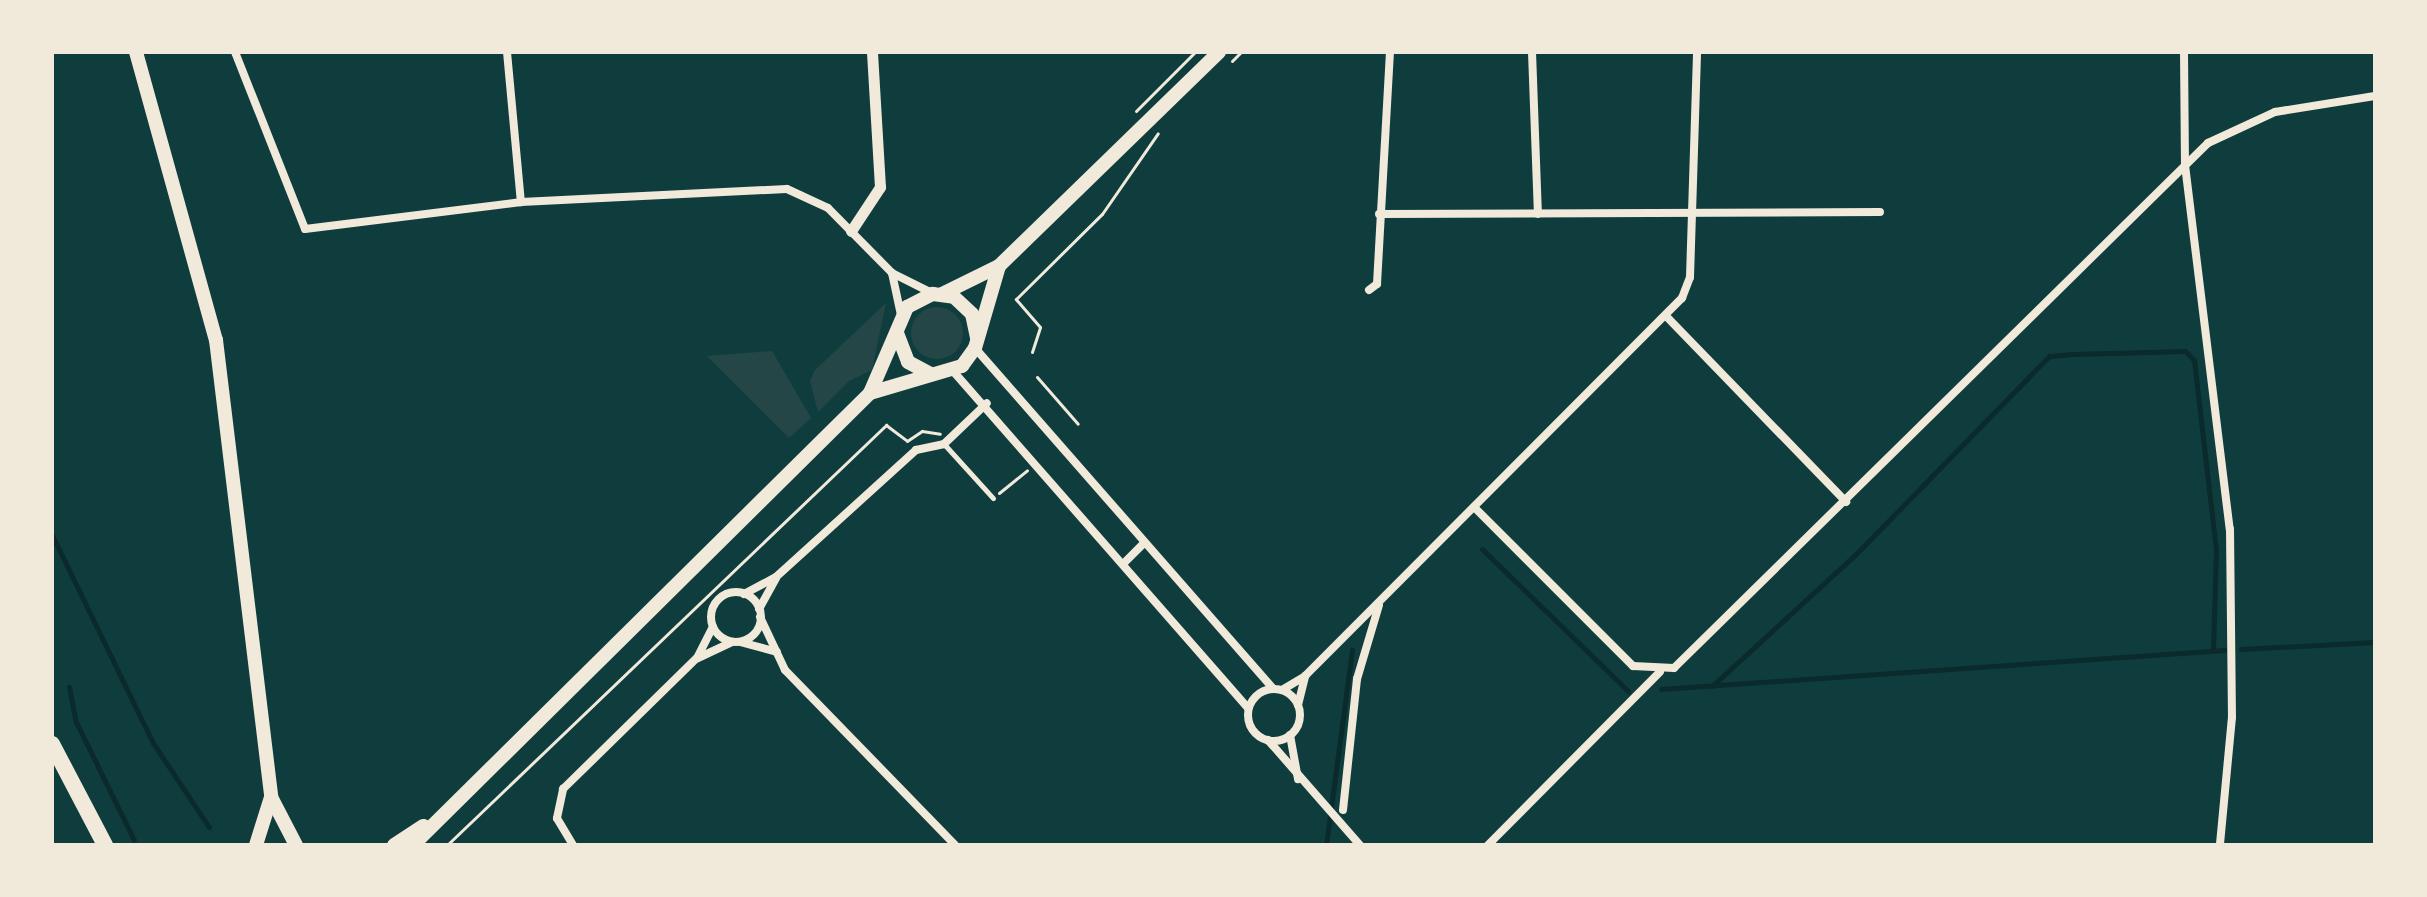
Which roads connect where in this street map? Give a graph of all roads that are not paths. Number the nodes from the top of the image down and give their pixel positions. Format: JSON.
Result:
{"nodes":[{"id":1,"x":136,"y":52,"type":"edge"},
{"id":2,"x":235,"y":52,"type":"edge"},
{"id":3,"x":507,"y":52,"type":"edge"},
{"id":4,"x":872,"y":52,"type":"edge"},
{"id":5,"x":1219,"y":52,"type":"edge"},
{"id":6,"x":1390,"y":52,"type":"edge"},
{"id":7,"x":1532,"y":52,"type":"edge"},
{"id":8,"x":1697,"y":52,"type":"edge"},
{"id":9,"x":2184,"y":52,"type":"edge"},
{"id":10,"x":2375,"y":96,"type":"edge"},
{"id":11,"x":2185,"y":165,"type":"junction"},
{"id":12,"x":521,"y":202,"type":"junction"},
{"id":13,"x":1693,"y":211,"type":"junction"},
{"id":14,"x":1880,"y":212,"type":"dead end"},
{"id":15,"x":1379,"y":214,"type":"junction"},
{"id":16,"x":1538,"y":214,"type":"junction"},
{"id":17,"x":851,"y":231,"type":"junction"},
{"id":18,"x":999,"y":266,"type":"junction"},
{"id":19,"x":892,"y":273,"type":"junction"},
{"id":20,"x":1369,"y":290,"type":"dead end"},
{"id":21,"x":938,"y":294,"type":"junction"},
{"id":22,"x":1666,"y":316,"type":"junction"},
{"id":23,"x":900,"y":320,"type":"junction"},
{"id":24,"x":976,"y":343,"type":"junction"},
{"id":25,"x":953,"y":371,"type":"junction"},
{"id":26,"x":931,"y":374,"type":"junction"},
{"id":27,"x":870,"y":393,"type":"junction"},
{"id":28,"x":987,"y":403,"type":"junction"},
{"id":29,"x":946,"y":443,"type":"junction"},
{"id":30,"x":993,"y":498,"type":"road end"},
{"id":31,"x":1846,"y":502,"type":"junction"},
{"id":32,"x":1474,"y":507,"type":"junction"},
{"id":33,"x":1143,"y":544,"type":"junction"},
{"id":34,"x":1125,"y":562,"type":"junction"},
{"id":35,"x":776,"y":577,"type":"junction"},
{"id":36,"x":744,"y":594,"type":"junction"},
{"id":37,"x":1381,"y":601,"type":"junction"},
{"id":38,"x":760,"y":613,"type":"junction"},
{"id":39,"x":713,"y":627,"type":"junction"},
{"id":40,"x":737,"y":642,"type":"junction"},
{"id":41,"x":777,"y":652,"type":"junction"},
{"id":42,"x":697,"y":658,"type":"junction"},
{"id":43,"x":1660,"y":672,"type":"junction"},
{"id":44,"x":1305,"y":676,"type":"junction"},
{"id":45,"x":1278,"y":689,"type":"junction"},
{"id":46,"x":1298,"y":705,"type":"junction"},
{"id":47,"x":1248,"y":708,"type":"junction"},
{"id":48,"x":1290,"y":735,"type":"junction"},
{"id":49,"x":1268,"y":740,"type":"junction"},
{"id":50,"x":52,"y":744,"type":"edge"},
{"id":51,"x":1299,"y":783,"type":"junction"},
{"id":52,"x":271,"y":797,"type":"junction"},
{"id":53,"x":1343,"y":810,"type":"dead end"},
{"id":54,"x":437,"y":816,"type":"junction"},
{"id":55,"x":105,"y":845,"type":"edge"},
{"id":56,"x":256,"y":845,"type":"edge"},
{"id":57,"x":296,"y":845,"type":"edge"},
{"id":58,"x":394,"y":845,"type":"edge"},
{"id":59,"x":413,"y":845,"type":"edge"},
{"id":60,"x":573,"y":845,"type":"edge"},
{"id":61,"x":955,"y":845,"type":"edge"},
{"id":62,"x":1360,"y":845,"type":"edge"},
{"id":63,"x":1489,"y":845,"type":"edge"},
{"id":64,"x":2220,"y":845,"type":"edge"}],
"edges":[{"from":1,"to":52,"type":"main road"},
{"from":2,"to":12,"type":"street"},
{"from":3,"to":12,"type":"street"},
{"from":4,"to":17,"type":"street"},
{"from":5,"to":18,"type":"main road"},
{"from":6,"to":15,"type":"street"},
{"from":7,"to":16,"type":"street"},
{"from":8,"to":13,"type":"street"},
{"from":9,"to":11,"type":"street"},
{"from":10,"to":11,"type":"street"},
{"from":11,"to":31,"type":"street"},
{"from":11,"to":64,"type":"street"},
{"from":12,"to":17,"type":"street"},
{"from":13,"to":14,"type":"street"},
{"from":13,"to":16,"type":"street"},
{"from":13,"to":22,"type":"street"},
{"from":15,"to":16,"type":"street"},
{"from":15,"to":20,"type":"street"},
{"from":17,"to":19,"type":"street"},
{"from":18,"to":21,"type":"main road"},
{"from":18,"to":24,"type":"main road"},
{"from":19,"to":21,"type":"street"},
{"from":19,"to":23,"type":"street"},
{"from":21,"to":23,"type":"main road"},
{"from":21,"to":24,"type":"main road"},
{"from":22,"to":31,"type":"street"},
{"from":22,"to":32,"type":"street"},
{"from":23,"to":26,"type":"main road"},
{"from":23,"to":27,"type":"main road"},
{"from":24,"to":25,"type":"main road"},
{"from":24,"to":33,"type":"street"},
{"from":25,"to":26,"type":"main road"},
{"from":25,"to":28,"type":"street"},
{"from":26,"to":27,"type":"main road"},
{"from":27,"to":54,"type":"main road"},
{"from":28,"to":29,"type":"street"},
{"from":28,"to":34,"type":"street"},
{"from":29,"to":30,"type":"lane"},
{"from":29,"to":35,"type":"street"},
{"from":31,"to":43,"type":"street"},
{"from":32,"to":37,"type":"street"},
{"from":32,"to":43,"type":"street"},
{"from":33,"to":34,"type":"street"},
{"from":33,"to":45,"type":"street"},
{"from":34,"to":47,"type":"street"},
{"from":35,"to":36,"type":"street"},
{"from":35,"to":38,"type":"street"},
{"from":36,"to":38,"type":"street"},
{"from":36,"to":39,"type":"street"},
{"from":37,"to":44,"type":"street"},
{"from":37,"to":53,"type":"street"},
{"from":38,"to":40,"type":"street"},
{"from":38,"to":41,"type":"street"},
{"from":39,"to":40,"type":"street"},
{"from":39,"to":42,"type":"street"},
{"from":40,"to":41,"type":"street"},
{"from":40,"to":42,"type":"street"},
{"from":41,"to":61,"type":"street"},
{"from":42,"to":60,"type":"street"},
{"from":43,"to":63,"type":"street"},
{"from":44,"to":45,"type":"street"},
{"from":44,"to":46,"type":"street"},
{"from":45,"to":46,"type":"street"},
{"from":45,"to":47,"type":"street"},
{"from":46,"to":48,"type":"street"},
{"from":47,"to":49,"type":"street"},
{"from":48,"to":49,"type":"street"},
{"from":48,"to":51,"type":"street"},
{"from":49,"to":51,"type":"street"},
{"from":50,"to":55,"type":"highway"},
{"from":51,"to":62,"type":"street"},
{"from":52,"to":56,"type":"main road"},
{"from":52,"to":57,"type":"main road"},
{"from":54,"to":58,"type":"main road"},
{"from":54,"to":59,"type":"main road"}]}
